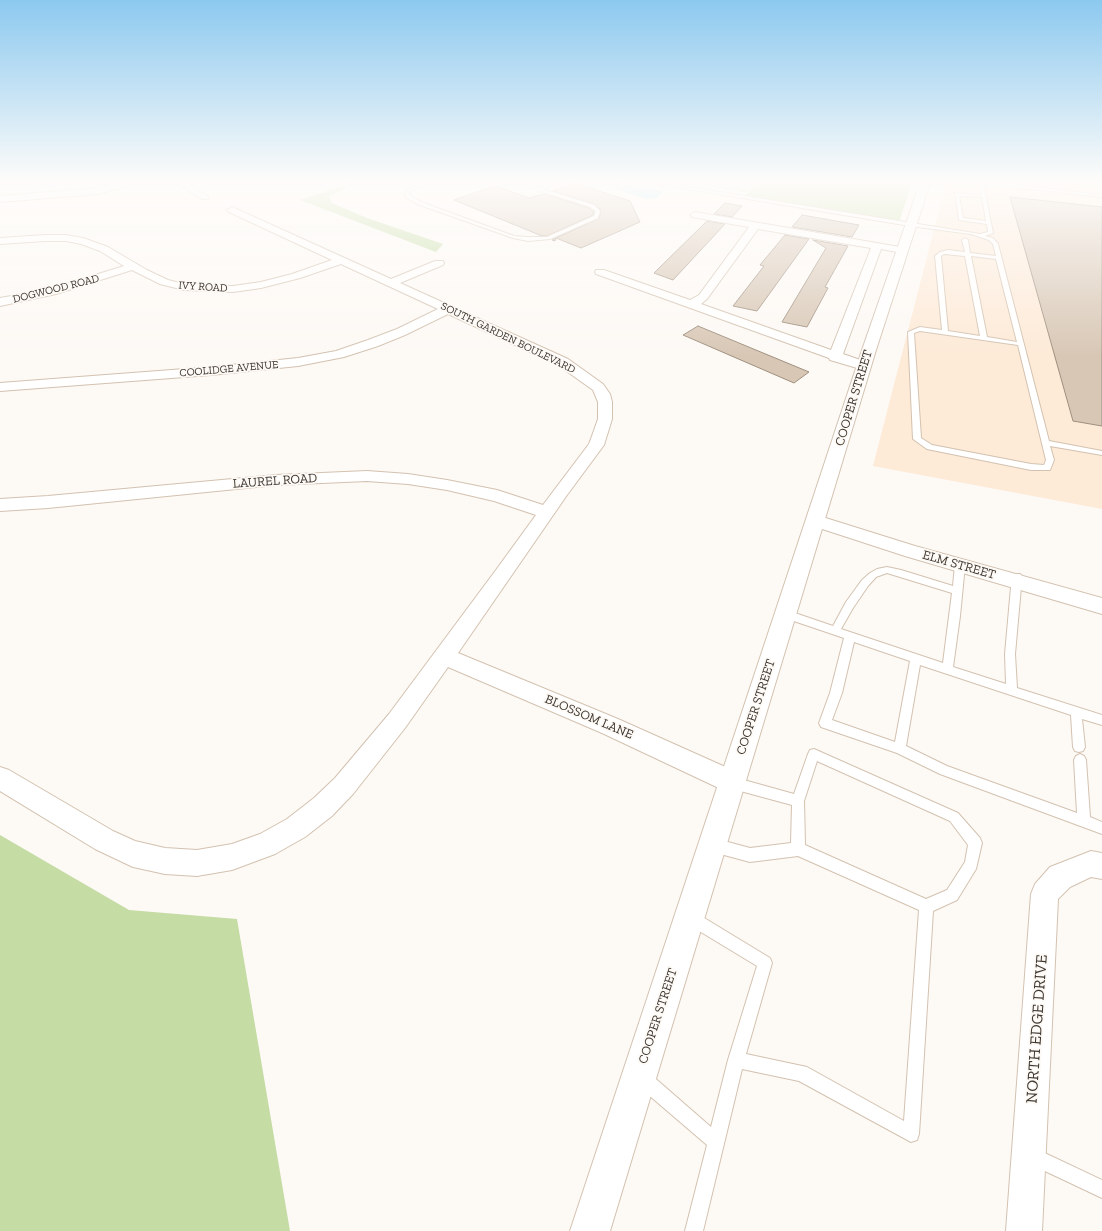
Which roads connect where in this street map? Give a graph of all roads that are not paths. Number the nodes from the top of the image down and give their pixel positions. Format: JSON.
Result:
{"nodes":[{"id":1,"x":80,"y":240,"type":"edge"},
{"id":2,"x":299,"y":240,"type":"edge"},
{"id":3,"x":745,"y":240,"type":"edge"},
{"id":4,"x":843,"y":240,"type":"edge"},
{"id":5,"x":905,"y":240,"type":"edge"},
{"id":6,"x":965,"y":240,"type":"dead end"},
{"id":7,"x":992,"y":240,"type":"edge"},
{"id":8,"x":877,"y":246,"type":"junction"},
{"id":9,"x":902,"y":250,"type":"junction"},
{"id":10,"x":969,"y":255,"type":"junction"},
{"id":11,"x":999,"y":258,"type":"junction"},
{"id":12,"x":342,"y":260,"type":"junction"},
{"id":13,"x":439,"y":263,"type":"dead end"},
{"id":14,"x":134,"y":266,"type":"junction"},
{"id":15,"x":600,"y":272,"type":"dead end"},
{"id":16,"x":391,"y":283,"type":"junction"},
{"id":17,"x":0,"y":302,"type":"edge"},
{"id":18,"x":691,"y":305,"type":"junction"},
{"id":19,"x":448,"y":309,"type":"junction"},
{"id":20,"x":945,"y":332,"type":"junction"},
{"id":21,"x":984,"y":338,"type":"junction"},
{"id":22,"x":1021,"y":344,"type":"junction"},
{"id":23,"x":835,"y":357,"type":"junction"},
{"id":24,"x":864,"y":366,"type":"junction"},
{"id":25,"x":0,"y":387,"type":"edge"},
{"id":26,"x":1046,"y":443,"type":"junction"},
{"id":27,"x":1102,"y":453,"type":"edge"},
{"id":28,"x":0,"y":505,"type":"edge"},
{"id":29,"x":546,"y":512,"type":"junction"},
{"id":30,"x":817,"y":518,"type":"junction"},
{"id":31,"x":960,"y":565,"type":"junction"},
{"id":32,"x":1017,"y":579,"type":"junction"},
{"id":33,"x":957,"y":591,"type":"junction"},
{"id":34,"x":1102,"y":600,"type":"edge"},
{"id":35,"x":1102,"y":606,"type":"edge"},
{"id":36,"x":786,"y":614,"type":"junction"},
{"id":37,"x":835,"y":631,"type":"junction"},
{"id":38,"x":850,"y":636,"type":"junction"},
{"id":39,"x":444,"y":656,"type":"junction"},
{"id":40,"x":916,"y":659,"type":"junction"},
{"id":41,"x":947,"y":669,"type":"junction"},
{"id":42,"x":1012,"y":691,"type":"junction"},
{"id":43,"x":1076,"y":712,"type":"junction"},
{"id":44,"x":1102,"y":720,"type":"edge"},
{"id":45,"x":1079,"y":747,"type":"dead end"},
{"id":46,"x":900,"y":748,"type":"junction"},
{"id":47,"x":1080,"y":760,"type":"dead end"},
{"id":48,"x":0,"y":778,"type":"edge"},
{"id":49,"x":732,"y":782,"type":"junction"},
{"id":50,"x":798,"y":801,"type":"junction"},
{"id":51,"x":1084,"y":821,"type":"junction"},
{"id":52,"x":1102,"y":828,"type":"edge"},
{"id":53,"x":711,"y":844,"type":"junction"},
{"id":54,"x":798,"y":848,"type":"junction"},
{"id":55,"x":1102,"y":866,"type":"edge"},
{"id":56,"x":926,"y":906,"type":"junction"},
{"id":57,"x":689,"y":917,"type":"junction"},
{"id":58,"x":736,"y":1060,"type":"junction"},
{"id":59,"x":639,"y":1076,"type":"junction"},
{"id":60,"x":716,"y":1142,"type":"junction"},
{"id":61,"x":1029,"y":1154,"type":"junction"},
{"id":62,"x":1102,"y":1189,"type":"edge"},
{"id":63,"x":593,"y":1229,"type":"edge"},
{"id":64,"x":694,"y":1231,"type":"edge"},
{"id":65,"x":1024,"y":1231,"type":"edge"}],
"edges":[{"from":1,"to":14,"type":"street","name":"IVY ROAD"},
{"from":2,"to":12,"type":"street","name":"SOUTH GARDEN BOULEVARD"},
{"from":3,"to":18,"type":"street"},
{"from":4,"to":8,"type":"street"},
{"from":5,"to":9,"type":"street","name":"COOPER STREET"},
{"from":6,"to":10,"type":"lane"},
{"from":7,"to":11,"type":"lane"},
{"from":8,"to":9,"type":"street"},
{"from":8,"to":23,"type":"street"},
{"from":9,"to":24,"type":"street","name":"COOPER STREET"},
{"from":10,"to":11,"type":"lane"},
{"from":10,"to":20,"type":"lane"},
{"from":10,"to":21,"type":"lane"},
{"from":11,"to":22,"type":"lane"},
{"from":12,"to":14,"type":"street","name":"IVY ROAD"},
{"from":12,"to":16,"type":"street","name":"SOUTH GARDEN BOULEVARD"},
{"from":13,"to":16,"type":"street"},
{"from":14,"to":17,"type":"street","name":"DOGWOOD ROAD"},
{"from":15,"to":18,"type":"street"},
{"from":16,"to":19,"type":"street","name":"SOUTH GARDEN BOULEVARD"},
{"from":18,"to":23,"type":"street"},
{"from":19,"to":25,"type":"street","name":"COOLIDGE AVENUE"},
{"from":19,"to":29,"type":"street","name":"SOUTH GARDEN BOULEVARD"},
{"from":20,"to":21,"type":"lane"},
{"from":20,"to":26,"type":"lane"},
{"from":21,"to":22,"type":"lane"},
{"from":22,"to":26,"type":"lane"},
{"from":23,"to":24,"type":"street"},
{"from":24,"to":30,"type":"street","name":"COOPER STREET"},
{"from":26,"to":27,"type":"lane"},
{"from":28,"to":29,"type":"street","name":"LAUREL ROAD"},
{"from":29,"to":39,"type":"street","name":"SOUTH GARDEN BOULEVARD"},
{"from":30,"to":31,"type":"street","name":"ELM STREET"},
{"from":30,"to":32,"type":"street","name":"ELM STREET"},
{"from":30,"to":36,"type":"street","name":"COOPER STREET"},
{"from":31,"to":32,"type":"street","name":"ELM STREET"},
{"from":31,"to":33,"type":"lane"},
{"from":32,"to":34,"type":"street","name":"ELM STREET"},
{"from":32,"to":35,"type":"street","name":"ELM STREET"},
{"from":32,"to":42,"type":"lane"},
{"from":33,"to":37,"type":"lane"},
{"from":33,"to":41,"type":"lane"},
{"from":36,"to":37,"type":"lane"},
{"from":36,"to":49,"type":"street","name":"COOPER STREET"},
{"from":37,"to":38,"type":"lane"},
{"from":38,"to":40,"type":"lane"},
{"from":38,"to":46,"type":"lane"},
{"from":39,"to":48,"type":"street","name":"SOUTH GARDEN BOULEVARD"},
{"from":39,"to":49,"type":"street","name":"BLOSSOM LANE"},
{"from":40,"to":41,"type":"lane"},
{"from":40,"to":46,"type":"lane"},
{"from":41,"to":42,"type":"lane"},
{"from":42,"to":43,"type":"lane"},
{"from":43,"to":44,"type":"lane"},
{"from":43,"to":45,"type":"lane"},
{"from":46,"to":51,"type":"lane"},
{"from":47,"to":51,"type":"lane"},
{"from":49,"to":50,"type":"lane"},
{"from":49,"to":53,"type":"street","name":"COOPER STREET"},
{"from":50,"to":54,"type":"lane"},
{"from":50,"to":56,"type":"lane"},
{"from":51,"to":52,"type":"lane"},
{"from":53,"to":54,"type":"lane"},
{"from":53,"to":57,"type":"street","name":"COOPER STREET"},
{"from":54,"to":56,"type":"lane"},
{"from":55,"to":61,"type":"street","name":"NORTH EDGE DRIVE"},
{"from":56,"to":58,"type":"lane"},
{"from":57,"to":58,"type":"lane"},
{"from":57,"to":59,"type":"street","name":"COOPER STREET"},
{"from":58,"to":60,"type":"lane"},
{"from":59,"to":60,"type":"lane"},
{"from":59,"to":63,"type":"street","name":"COOPER STREET"},
{"from":60,"to":64,"type":"lane"},
{"from":61,"to":62,"type":"lane"},
{"from":61,"to":65,"type":"street","name":"NORTH EDGE DRIVE"}]}
